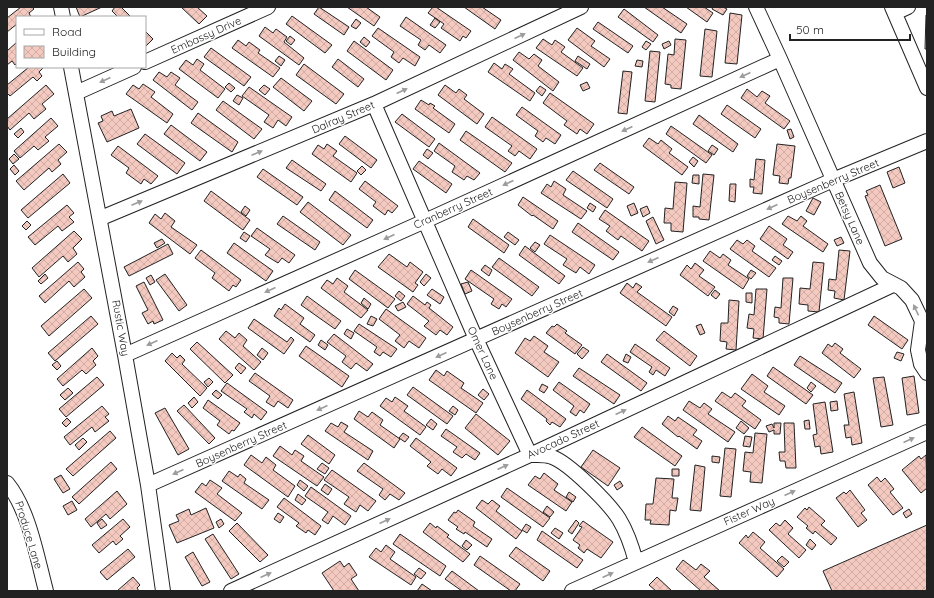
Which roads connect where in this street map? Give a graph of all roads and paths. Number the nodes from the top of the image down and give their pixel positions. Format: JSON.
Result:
{"nodes":[{"id":1,"x":268,"y":7,"type":"edge"},
{"id":2,"x":581,"y":7,"type":"edge"},
{"id":3,"x":756,"y":7,"type":"edge"},
{"id":4,"x":908,"y":7,"type":"edge"},
{"id":5,"x":894,"y":10,"type":"edge"},
{"id":6,"x":780,"y":59,"type":"junction"},
{"id":7,"x":146,"y":62,"type":"edge"},
{"id":8,"x":71,"y":68,"type":"edge"},
{"id":9,"x":132,"y":68,"type":"edge"},
{"id":10,"x":927,"y":88,"type":"edge"},
{"id":11,"x":76,"y":93,"type":"junction"},
{"id":12,"x":374,"y":104,"type":"junction"},
{"id":13,"x":927,"y":141,"type":"edge"},
{"id":14,"x":833,"y":180,"type":"junction"},
{"id":15,"x":101,"y":218,"type":"junction"},
{"id":16,"x":425,"y":221,"type":"junction"},
{"id":17,"x":893,"y":285,"type":"junction"},
{"id":18,"x":476,"y":339,"type":"junction"},
{"id":19,"x":125,"y":355,"type":"junction"},
{"id":20,"x":927,"y":373,"type":"edge"},
{"id":21,"x":927,"y":432,"type":"edge"},
{"id":22,"x":530,"y":455,"type":"junction"},
{"id":23,"x":7,"y":483,"type":"edge"},
{"id":24,"x":148,"y":485,"type":"junction"},
{"id":25,"x":636,"y":562,"type":"junction"},
{"id":26,"x":46,"y":591,"type":"edge"},
{"id":27,"x":163,"y":591,"type":"edge"},
{"id":28,"x":231,"y":591,"type":"edge"},
{"id":29,"x":572,"y":591,"type":"edge"}],
"edges":[{"from":1,"to":7,"type":"street","name":"Embassy Drive"},
{"from":12,"to":2,"type":"street","name":"Dalray Street","one_way":true},
{"from":3,"to":6,"type":"street","name":"Betsy Lane"},
{"from":4,"to":5,"type":"street"},
{"from":5,"to":10,"type":"street"},
{"from":6,"to":14,"type":"street","name":"Betsy Lane"},
{"from":6,"to":16,"type":"street","name":"Cranberry Street","one_way":true},
{"from":8,"to":11,"type":"street","name":"Rustic Way"},
{"from":9,"to":11,"type":"street","one_way":true},
{"from":11,"to":15,"type":"street","name":"Rustic Way"},
{"from":15,"to":12,"type":"street","name":"Dalray Street","one_way":true},
{"from":12,"to":16,"type":"street","name":"Omer Lane"},
{"from":13,"to":14,"type":"street","name":"Boysenberry Street"},
{"from":14,"to":17,"type":"street","name":"Betsy Lane"},
{"from":14,"to":18,"type":"street","name":"Boysenberry Street","one_way":true},
{"from":15,"to":19,"type":"street","name":"Rustic Way"},
{"from":16,"to":18,"type":"street","name":"Omer Lane"},
{"from":16,"to":19,"type":"street","name":"Cranberry Street","one_way":true},
{"from":20,"to":17,"type":"street","name":"Betsy Lane","one_way":true},
{"from":22,"to":17,"type":"street","name":"Avocado Street","one_way":true},
{"from":18,"to":22,"type":"street","name":"Omer Lane"},
{"from":18,"to":24,"type":"street","name":"Boysenberry Street","one_way":true},
{"from":19,"to":24,"type":"street","name":"Rustic Way"},
{"from":25,"to":21,"type":"street","name":"Fister Way","one_way":true},
{"from":22,"to":25,"type":"street"},
{"from":28,"to":22,"type":"street","name":"Avocado Street","one_way":true},
{"from":23,"to":26,"type":"street","name":"Produce Lane"},
{"from":24,"to":27,"type":"street","name":"Rustic Way"},
{"from":29,"to":25,"type":"street","name":"Fister Way","one_way":true}]}
